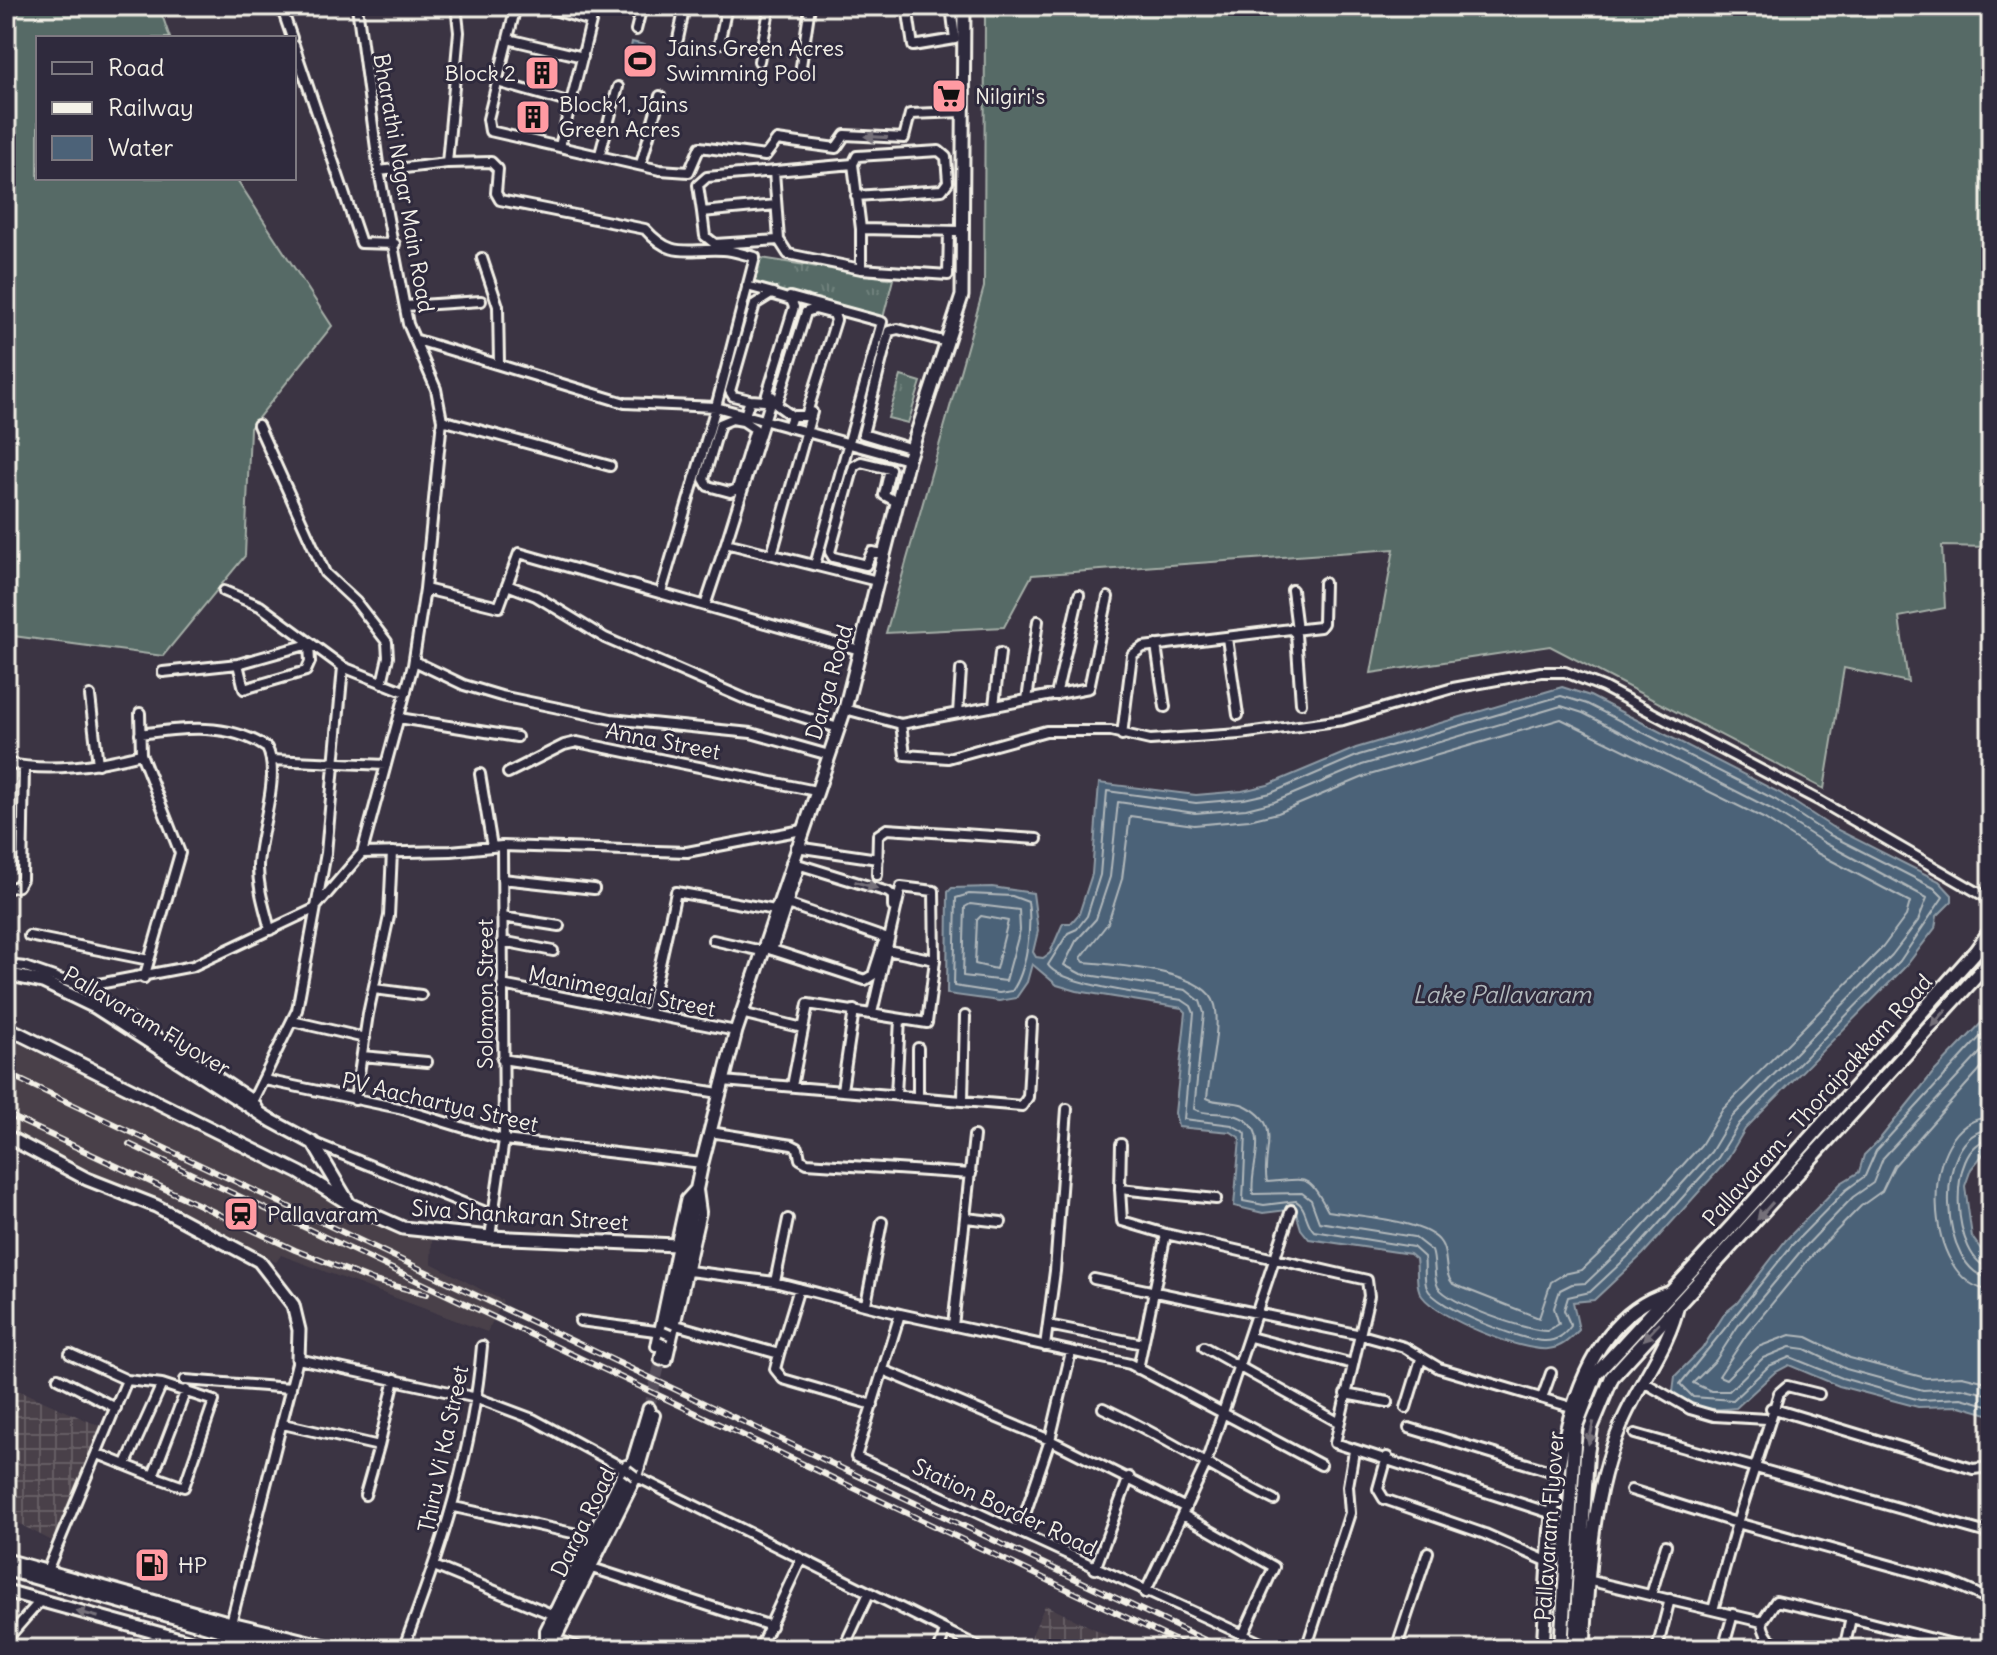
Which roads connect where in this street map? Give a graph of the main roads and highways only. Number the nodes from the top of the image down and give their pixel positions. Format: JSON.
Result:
{"nodes":[{"id":1,"x":1991,"y":930,"type":"edge"},
{"id":2,"x":1991,"y":960,"type":"edge"},
{"id":3,"x":1668,"y":1293,"type":"joint"},
{"id":4,"x":1678,"y":1303,"type":"joint"},
{"id":5,"x":6,"y":1569,"type":"edge"},
{"id":6,"x":6,"y":1575,"type":"edge"},
{"id":7,"x":262,"y":1649,"type":"edge"},
{"id":8,"x":289,"y":1649,"type":"edge"},
{"id":9,"x":1561,"y":1649,"type":"edge"},
{"id":10,"x":1575,"y":1649,"type":"edge"}],
"edges":[{"from":1,"to":3,"type":"main road","name":"Pallavaram - Thoraipakkam Road"},
{"from":2,"to":4,"type":"main road","name":"Pallavaram - Thoraipakkam Road","one_way":true},
{"from":3,"to":9,"type":"main road","name":"Pallavaram Flyover"},
{"from":4,"to":10,"type":"main road","name":"Pallavaram Flyover","one_way":true},
{"from":5,"to":8,"type":"main road"},
{"from":6,"to":7,"type":"main road"}]}
